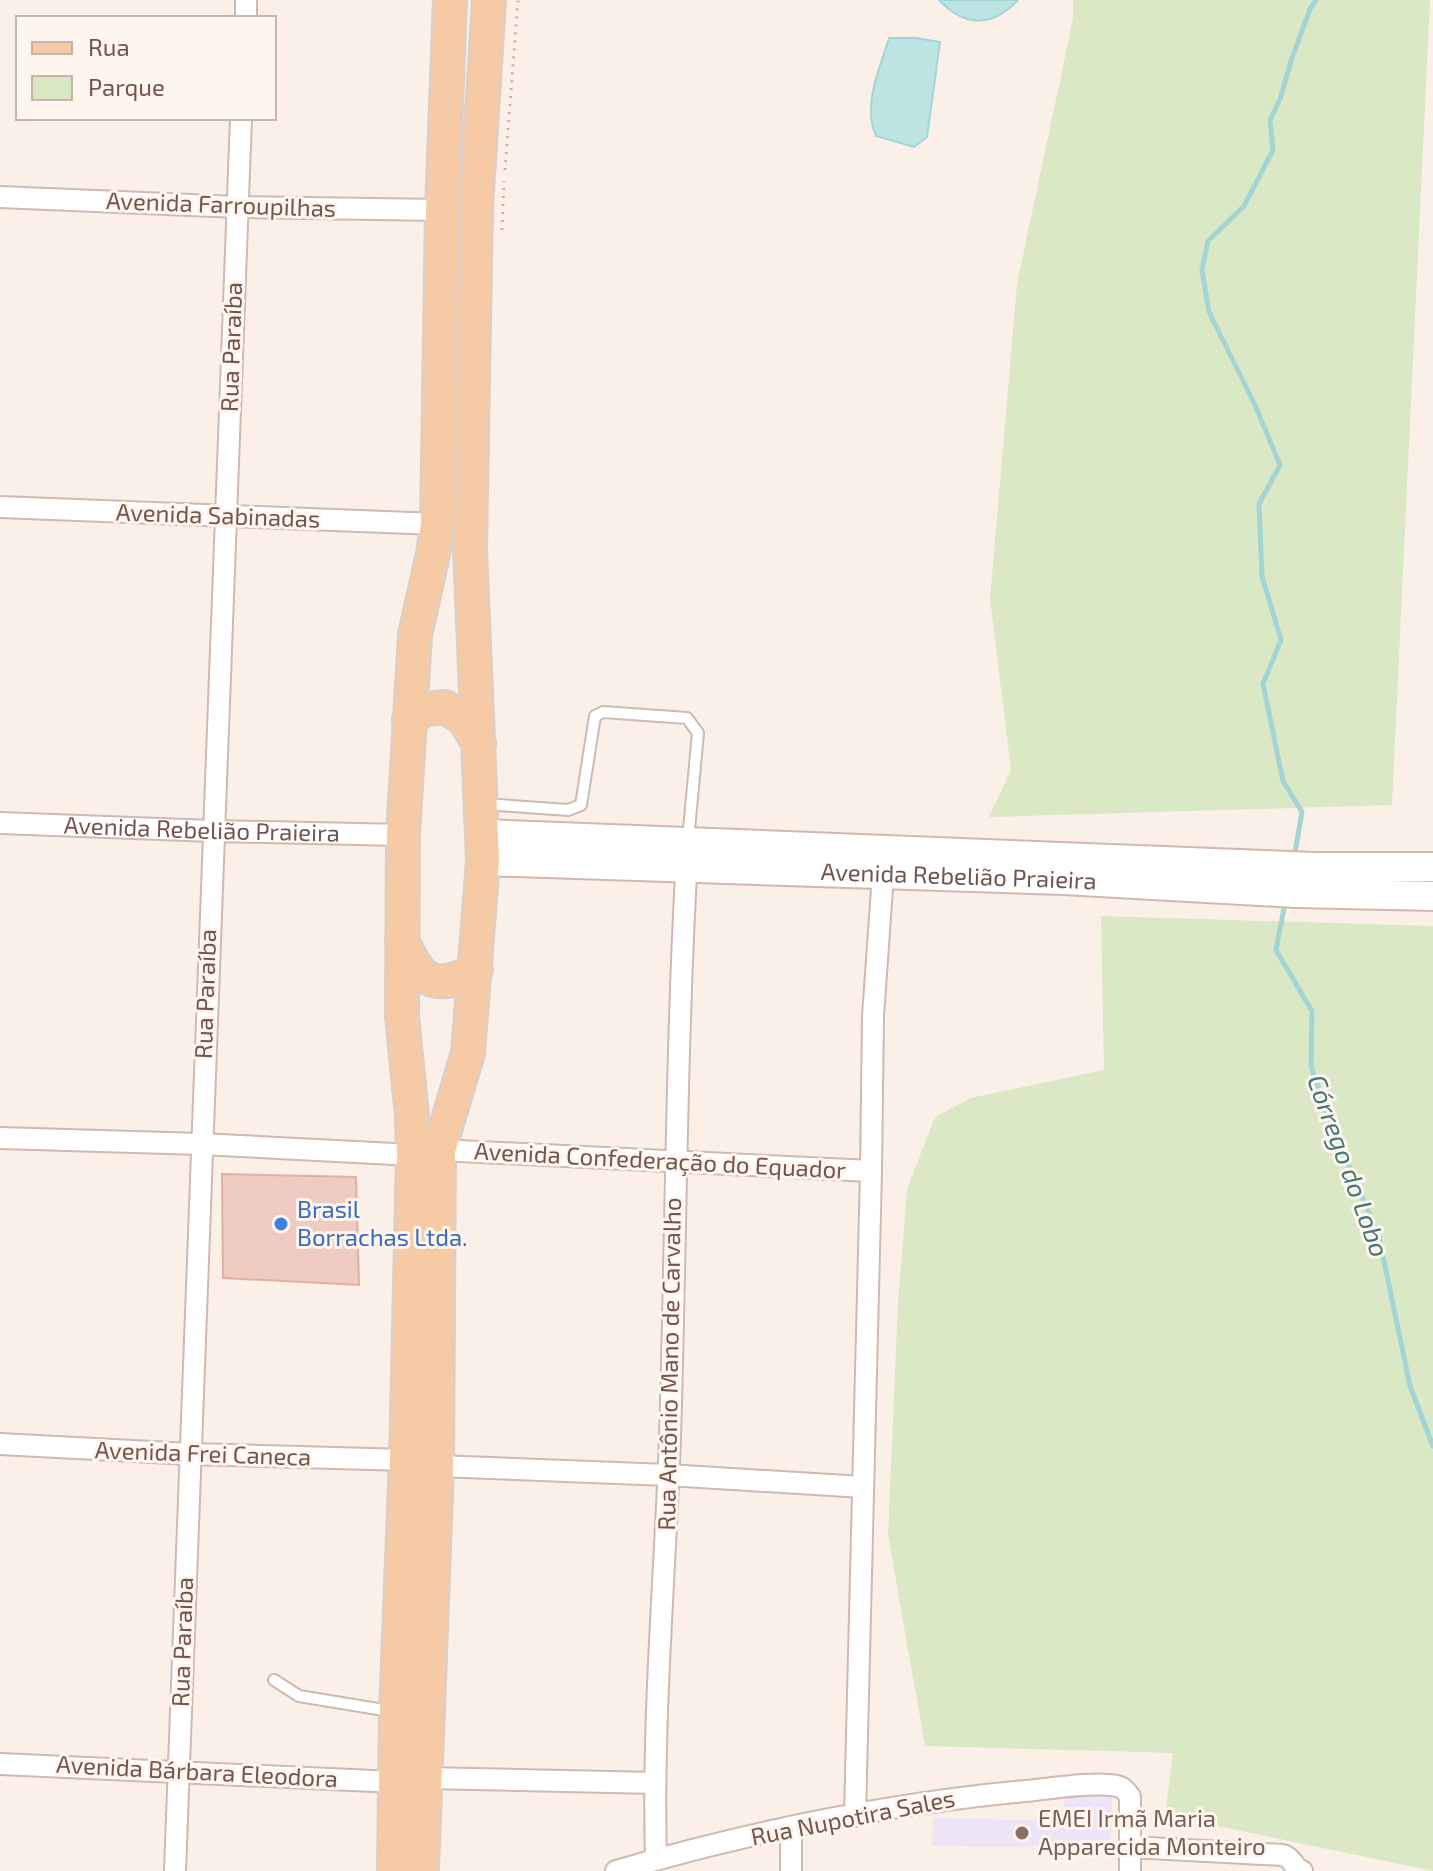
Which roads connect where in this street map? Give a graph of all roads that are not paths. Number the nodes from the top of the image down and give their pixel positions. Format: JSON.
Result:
{"nodes":[{"id":1,"x":450,"y":0,"type":"edge"},
{"id":2,"x":489,"y":0,"type":"edge"},
{"id":3,"x":241,"y":120,"type":"edge"},
{"id":4,"x":0,"y":197,"type":"edge"},
{"id":5,"x":238,"y":207,"type":"junction"},
{"id":6,"x":442,"y":210,"type":"junction"},
{"id":7,"x":0,"y":507,"type":"edge"},
{"id":8,"x":226,"y":515,"type":"junction"},
{"id":9,"x":437,"y":524,"type":"junction"},
{"id":10,"x":409,"y":720,"type":"junction"},
{"id":11,"x":479,"y":744,"type":"junction"},
{"id":12,"x":0,"y":823,"type":"edge"},
{"id":13,"x":213,"y":831,"type":"junction"},
{"id":14,"x":483,"y":833,"type":"junction"},
{"id":15,"x":403,"y":835,"type":"junction"},
{"id":16,"x":687,"y":855,"type":"junction"},
{"id":17,"x":865,"y":865,"type":"junction"},
{"id":18,"x":1433,"y":867,"type":"edge"},
{"id":19,"x":1289,"y":879,"type":"junction"},
{"id":20,"x":1433,"y":896,"type":"edge"},
{"id":21,"x":402,"y":940,"type":"junction"},
{"id":22,"x":476,"y":970,"type":"junction"},
{"id":23,"x":0,"y":1138,"type":"edge"},
{"id":24,"x":201,"y":1144,"type":"junction"},
{"id":25,"x":426,"y":1153,"type":"junction"},
{"id":26,"x":674,"y":1163,"type":"junction"},
{"id":27,"x":871,"y":1171,"type":"junction"},
{"id":28,"x":0,"y":1444,"type":"edge"},
{"id":29,"x":190,"y":1454,"type":"junction"},
{"id":30,"x":422,"y":1463,"type":"junction"},
{"id":31,"x":668,"y":1475,"type":"junction"},
{"id":32,"x":863,"y":1487,"type":"junction"},
{"id":33,"x":274,"y":1680,"type":"dead end"},
{"id":34,"x":396,"y":1712,"type":"junction"},
{"id":35,"x":0,"y":1764,"type":"edge"},
{"id":36,"x":179,"y":1770,"type":"junction"},
{"id":37,"x":410,"y":1780,"type":"junction"},
{"id":38,"x":654,"y":1783,"type":"junction"},
{"id":39,"x":855,"y":1816,"type":"junction"},
{"id":40,"x":791,"y":1828,"type":"junction"},
{"id":41,"x":1130,"y":1847,"type":"junction"},
{"id":42,"x":656,"y":1860,"type":"junction"},
{"id":43,"x":621,"y":1870,"type":"edge"},
{"id":44,"x":1299,"y":1870,"type":"edge"},
{"id":45,"x":175,"y":1871,"type":"edge"},
{"id":46,"x":394,"y":1871,"type":"edge"},
{"id":47,"x":422,"y":1871,"type":"edge"},
{"id":48,"x":791,"y":1871,"type":"edge"},
{"id":49,"x":1130,"y":1871,"type":"edge"}],
"edges":[{"from":1,"to":6,"type":"main road"},
{"from":2,"to":11,"type":"main road"},
{"from":3,"to":5,"type":"street","name":"Rua Paraíba"},
{"from":4,"to":5,"type":"street","name":"Avenida Farroupilhas"},
{"from":5,"to":6,"type":"street","name":"Avenida Farroupilhas"},
{"from":5,"to":8,"type":"street","name":"Rua Paraíba"},
{"from":6,"to":9,"type":"main road"},
{"from":7,"to":8,"type":"street","name":"Avenida Sabinadas"},
{"from":8,"to":9,"type":"street","name":"Avenida Sabinadas"},
{"from":8,"to":13,"type":"street","name":"Rua Paraíba"},
{"from":9,"to":10,"type":"main road"},
{"from":10,"to":11,"type":"main road"},
{"from":10,"to":15,"type":"main road"},
{"from":11,"to":14,"type":"main road"},
{"from":12,"to":13,"type":"street","name":"Avenida Rebelião Praieira"},
{"from":13,"to":15,"type":"street","name":"Avenida Rebelião Praieira"},
{"from":13,"to":24,"type":"street","name":"Rua Paraíba"},
{"from":14,"to":16,"type":"street","name":"Avenida Rebelião Praieira"},
{"from":14,"to":16,"type":"lane"},
{"from":14,"to":22,"type":"main road"},
{"from":15,"to":21,"type":"main road"},
{"from":16,"to":17,"type":"street","name":"Avenida Rebelião Praieira"},
{"from":16,"to":26,"type":"street","name":"Rua Antônio Mano de Carvalho"},
{"from":17,"to":19,"type":"street","name":"Avenida Rebelião Praieira"},
{"from":17,"to":27,"type":"street","name":"Avenida Confederação do Equador"},
{"from":18,"to":19,"type":"street","name":"Avenida Rebelião Praieira"},
{"from":19,"to":20,"type":"street","name":"Avenida Rebelião Praieira"},
{"from":21,"to":22,"type":"main road"},
{"from":21,"to":25,"type":"main road"},
{"from":22,"to":25,"type":"main road"},
{"from":23,"to":24,"type":"street","name":"Avenida Confederação do Equador"},
{"from":24,"to":25,"type":"street","name":"Avenida Confederação do Equador"},
{"from":24,"to":29,"type":"street","name":"Rua Paraíba"},
{"from":25,"to":26,"type":"street","name":"Avenida Confederação do Equador"},
{"from":25,"to":30,"type":"main road"},
{"from":26,"to":27,"type":"street","name":"Avenida Confederação do Equador"},
{"from":26,"to":31,"type":"street","name":"Rua Antônio Mano de Carvalho"},
{"from":27,"to":32,"type":"street"},
{"from":28,"to":29,"type":"street","name":"Avenida Frei Caneca"},
{"from":29,"to":30,"type":"street","name":"Avenida Frei Caneca"},
{"from":29,"to":36,"type":"street","name":"Rua Paraíba"},
{"from":30,"to":31,"type":"street","name":"Avenida Frei Caneca"},
{"from":30,"to":34,"type":"main road"},
{"from":30,"to":37,"type":"main road"},
{"from":31,"to":32,"type":"street","name":"Avenida Frei Caneca"},
{"from":31,"to":38,"type":"street","name":"Rua Antônio Mano de Carvalho"},
{"from":32,"to":39,"type":"street"},
{"from":33,"to":34,"type":"lane"},
{"from":34,"to":37,"type":"main road"},
{"from":35,"to":36,"type":"street","name":"Avenida Bárbara Eleodora"},
{"from":36,"to":37,"type":"street","name":"Avenida Bárbara Eleodora"},
{"from":36,"to":45,"type":"street","name":"Rua Paraíba"},
{"from":37,"to":38,"type":"street","name":"Avenida Bárbara Eleodora"},
{"from":37,"to":46,"type":"main road"},
{"from":37,"to":47,"type":"main road"},
{"from":38,"to":42,"type":"street","name":"Rua Antônio Mano de Carvalho"},
{"from":39,"to":40,"type":"street","name":"Rua Nupotira Sales"},
{"from":39,"to":41,"type":"street","name":"Rua Nupotira Sales"},
{"from":40,"to":42,"type":"street","name":"Rua Nupotira Sales"},
{"from":40,"to":48,"type":"street"},
{"from":41,"to":44,"type":"street"},
{"from":41,"to":49,"type":"street"},
{"from":42,"to":43,"type":"street","name":"Rua Nupotira Sales"}]}
